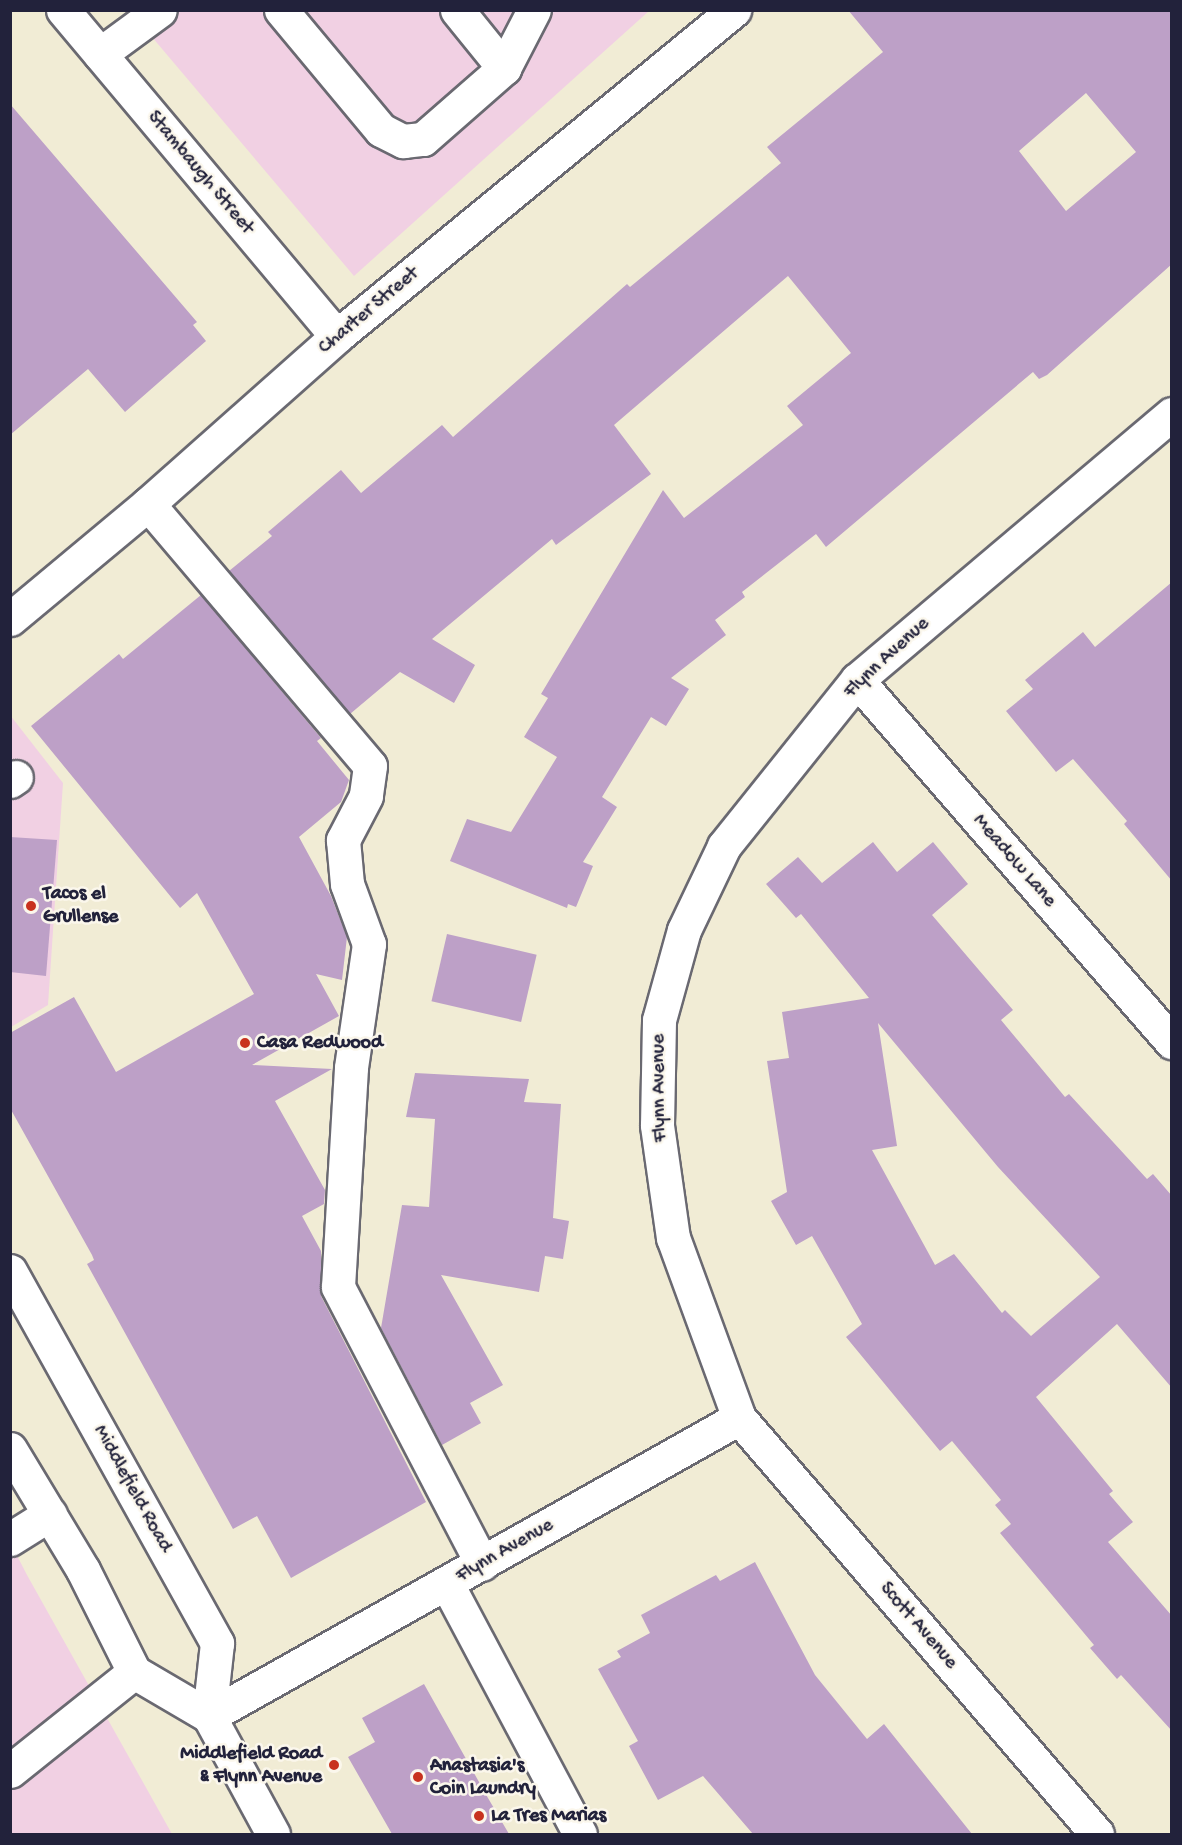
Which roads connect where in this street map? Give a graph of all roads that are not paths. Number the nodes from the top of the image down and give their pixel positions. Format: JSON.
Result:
{"nodes":[{"id":1,"x":63,"y":10,"type":"edge"},
{"id":2,"x":160,"y":10,"type":"edge"},
{"id":3,"x":281,"y":10,"type":"edge"},
{"id":4,"x":457,"y":10,"type":"edge"},
{"id":5,"x":534,"y":10,"type":"edge"},
{"id":6,"x":734,"y":10,"type":"edge"},
{"id":7,"x":100,"y":54,"type":"junction"},
{"id":8,"x":504,"y":68,"type":"junction"},
{"id":9,"x":337,"y":336,"type":"junction"},
{"id":10,"x":1172,"y":414,"type":"edge"},
{"id":11,"x":148,"y":504,"type":"junction"},
{"id":12,"x":10,"y":619,"type":"edge"},
{"id":13,"x":857,"y":680,"type":"junction"},
{"id":14,"x":1172,"y":1042,"type":"edge"},
{"id":15,"x":10,"y":1271,"type":"edge"},
{"id":16,"x":739,"y":1418,"type":"junction"},
{"id":17,"x":10,"y":1449,"type":"edge"},
{"id":18,"x":50,"y":1514,"type":"junction"},
{"id":19,"x":10,"y":1539,"type":"edge"},
{"id":20,"x":482,"y":1564,"type":"junction"},
{"id":21,"x":447,"y":1584,"type":"junction"},
{"id":22,"x":134,"y":1672,"type":"junction"},
{"id":23,"x":210,"y":1716,"type":"junction"},
{"id":24,"x":10,"y":1772,"type":"edge"},
{"id":25,"x":273,"y":1834,"type":"edge"},
{"id":26,"x":580,"y":1834,"type":"edge"},
{"id":27,"x":1096,"y":1834,"type":"edge"}],
"edges":[{"from":1,"to":7,"type":"street","name":"Stambaugh Street"},
{"from":2,"to":7,"type":"street"},
{"from":3,"to":8,"type":"street"},
{"from":4,"to":8,"type":"street"},
{"from":5,"to":8,"type":"street"},
{"from":6,"to":9,"type":"street","name":"Charter Street"},
{"from":7,"to":9,"type":"street","name":"Stambaugh Street"},
{"from":9,"to":11,"type":"street","name":"Charter Street"},
{"from":10,"to":13,"type":"street","name":"Flynn Avenue"},
{"from":11,"to":12,"type":"street","name":"Charter Street"},
{"from":11,"to":20,"type":"street"},
{"from":13,"to":14,"type":"street","name":"Meadow Lane"},
{"from":13,"to":16,"type":"street","name":"Flynn Avenue"},
{"from":15,"to":23,"type":"street","name":"Middlefield Road"},
{"from":16,"to":20,"type":"street","name":"Flynn Avenue"},
{"from":16,"to":27,"type":"street","name":"Scott Avenue"},
{"from":17,"to":18,"type":"street"},
{"from":18,"to":19,"type":"street"},
{"from":18,"to":22,"type":"street"},
{"from":20,"to":21,"type":"street","name":"Flynn Avenue"},
{"from":21,"to":23,"type":"street","name":"Flynn Avenue"},
{"from":21,"to":26,"type":"street"},
{"from":22,"to":23,"type":"street"},
{"from":22,"to":24,"type":"street"},
{"from":23,"to":25,"type":"street"}]}
